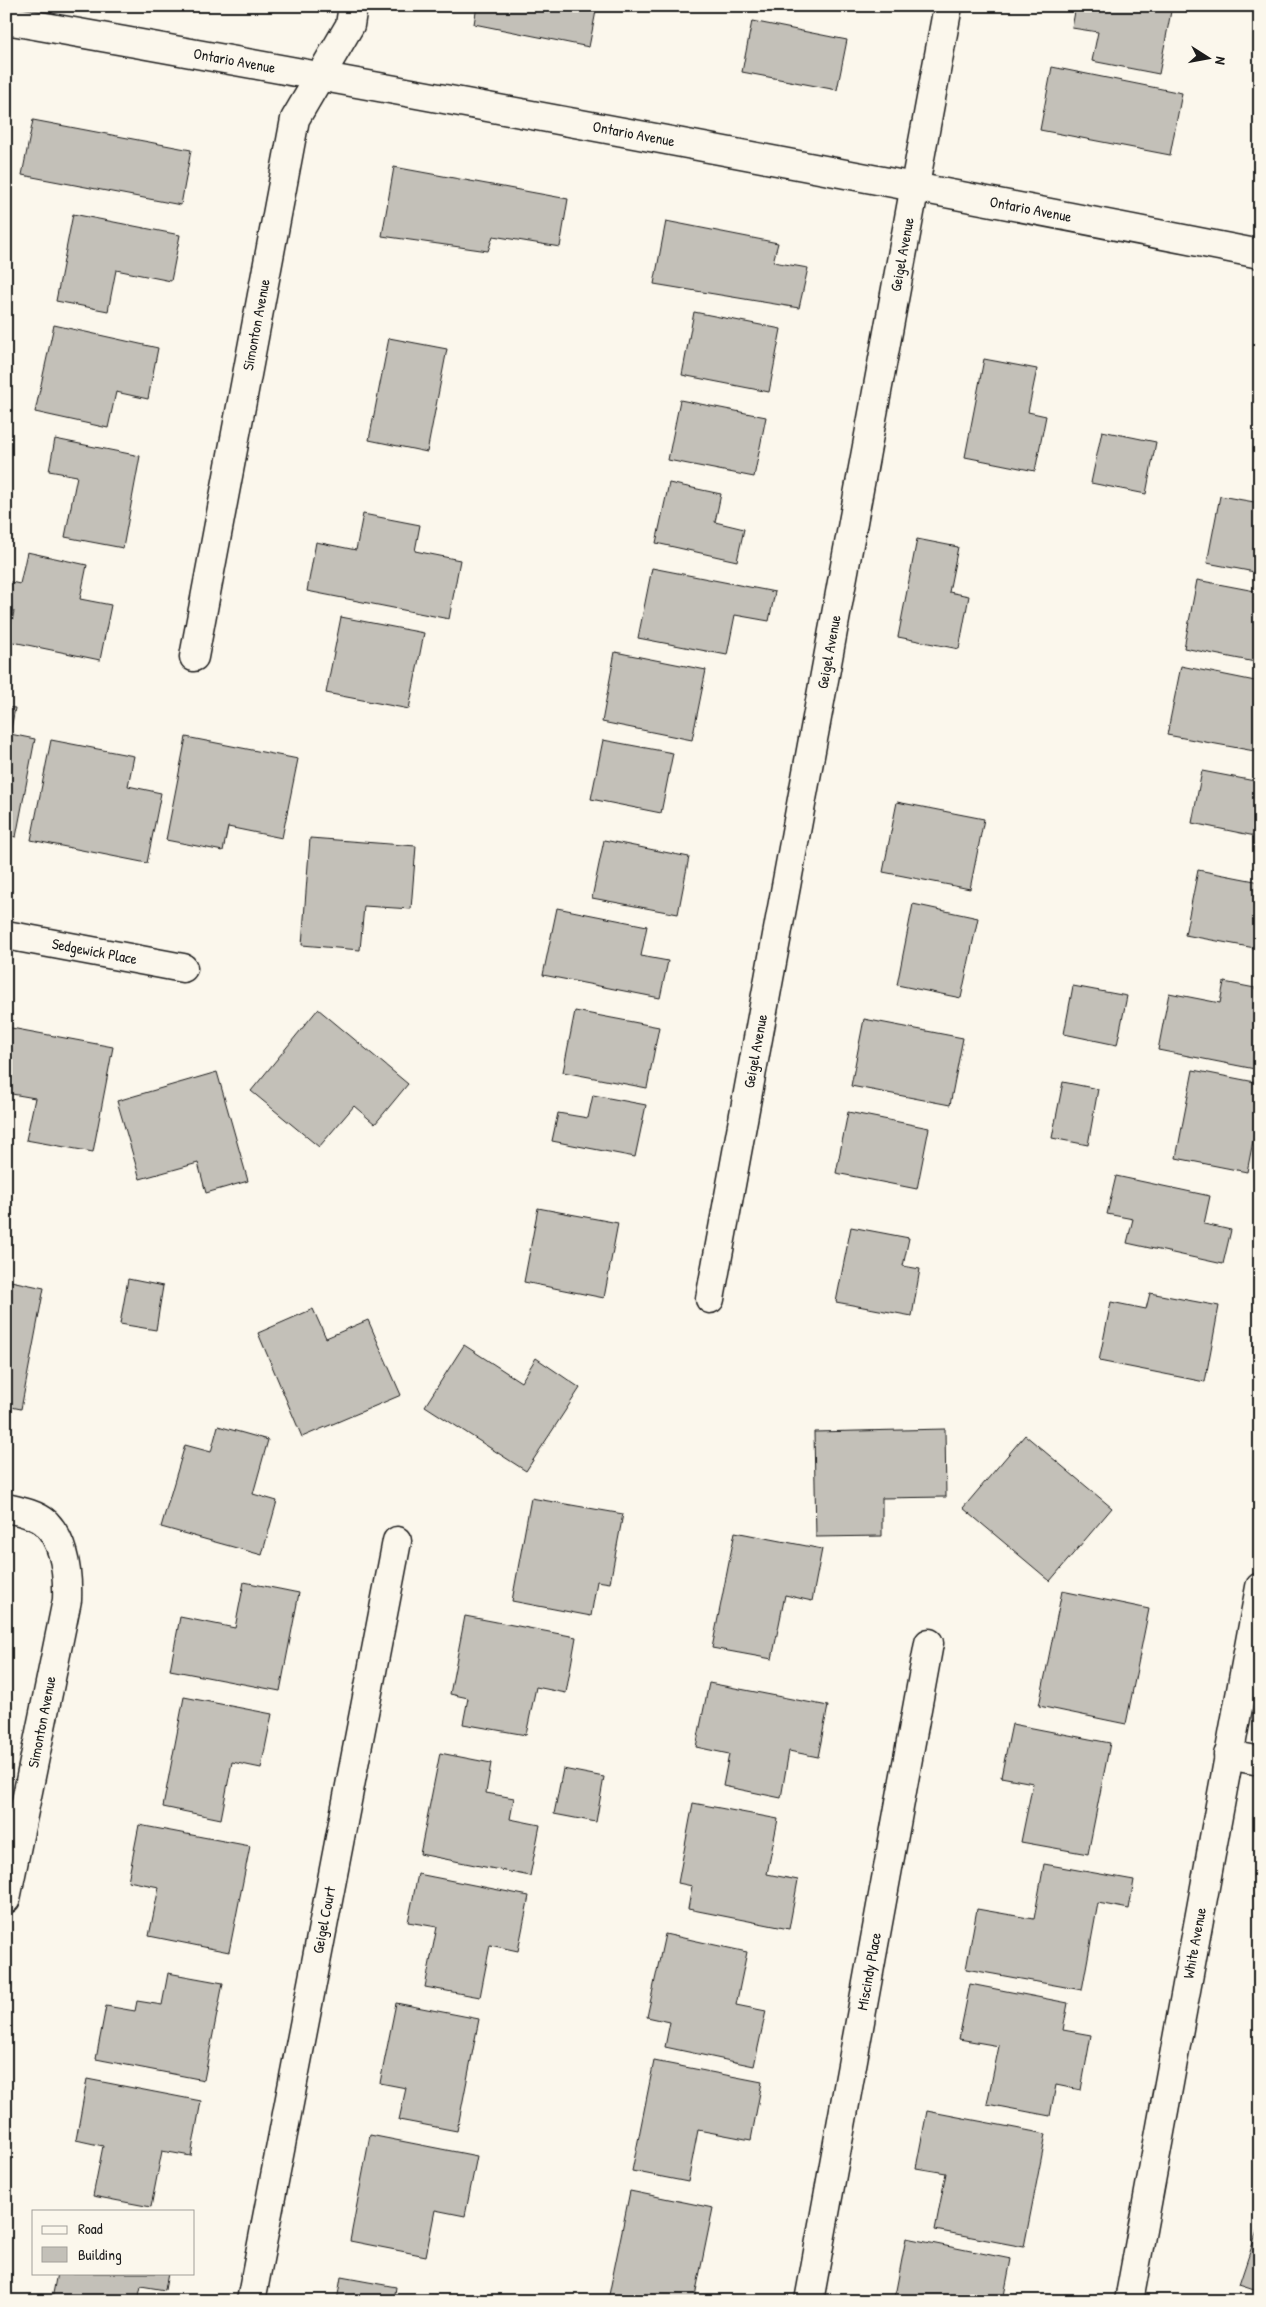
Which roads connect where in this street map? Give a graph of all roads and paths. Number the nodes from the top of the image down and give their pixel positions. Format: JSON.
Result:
{"nodes":[{"id":1,"x":353,"y":6,"type":"edge"},
{"id":2,"x":948,"y":6,"type":"edge"},
{"id":3,"x":6,"y":20,"type":"edge"},
{"id":4,"x":321,"y":76,"type":"junction"},
{"id":5,"x":914,"y":186,"type":"junction"},
{"id":6,"x":1260,"y":254,"type":"edge"},
{"id":7,"x":194,"y":657,"type":"dead end"},
{"id":8,"x":6,"y":935,"type":"edge"},
{"id":9,"x":183,"y":968,"type":"dead end"},
{"id":10,"x":710,"y":1299,"type":"dead end"},
{"id":11,"x":6,"y":1508,"type":"edge"},
{"id":12,"x":397,"y":1541,"type":"dead end"},
{"id":13,"x":1260,"y":1587,"type":"edge"},
{"id":14,"x":930,"y":1643,"type":"dead end"},
{"id":15,"x":1228,"y":1755,"type":"junction"},
{"id":16,"x":1260,"y":1761,"type":"edge"},
{"id":17,"x":6,"y":1900,"type":"edge"},
{"id":18,"x":251,"y":2301,"type":"edge"},
{"id":19,"x":809,"y":2301,"type":"edge"},
{"id":20,"x":1129,"y":2301,"type":"edge"}],
"edges":[{"from":1,"to":4,"type":"street","name":"Simonton Avenue"},
{"from":2,"to":5,"type":"street","name":"Geigel Avenue"},
{"from":3,"to":4,"type":"street","name":"Ontario Avenue"},
{"from":4,"to":5,"type":"street","name":"Ontario Avenue"},
{"from":4,"to":7,"type":"street","name":"Simonton Avenue"},
{"from":5,"to":6,"type":"street","name":"Ontario Avenue"},
{"from":5,"to":10,"type":"street","name":"Geigel Avenue"},
{"from":8,"to":9,"type":"street","name":"Sedgewick Place"},
{"from":11,"to":17,"type":"street","name":"Simonton Avenue"},
{"from":12,"to":18,"type":"street","name":"Geigel Court"},
{"from":13,"to":15,"type":"street","name":"White Avenue"},
{"from":14,"to":19,"type":"street","name":"Miscindy Place"},
{"from":15,"to":16,"type":"street"},
{"from":15,"to":20,"type":"street","name":"White Avenue"}]}
